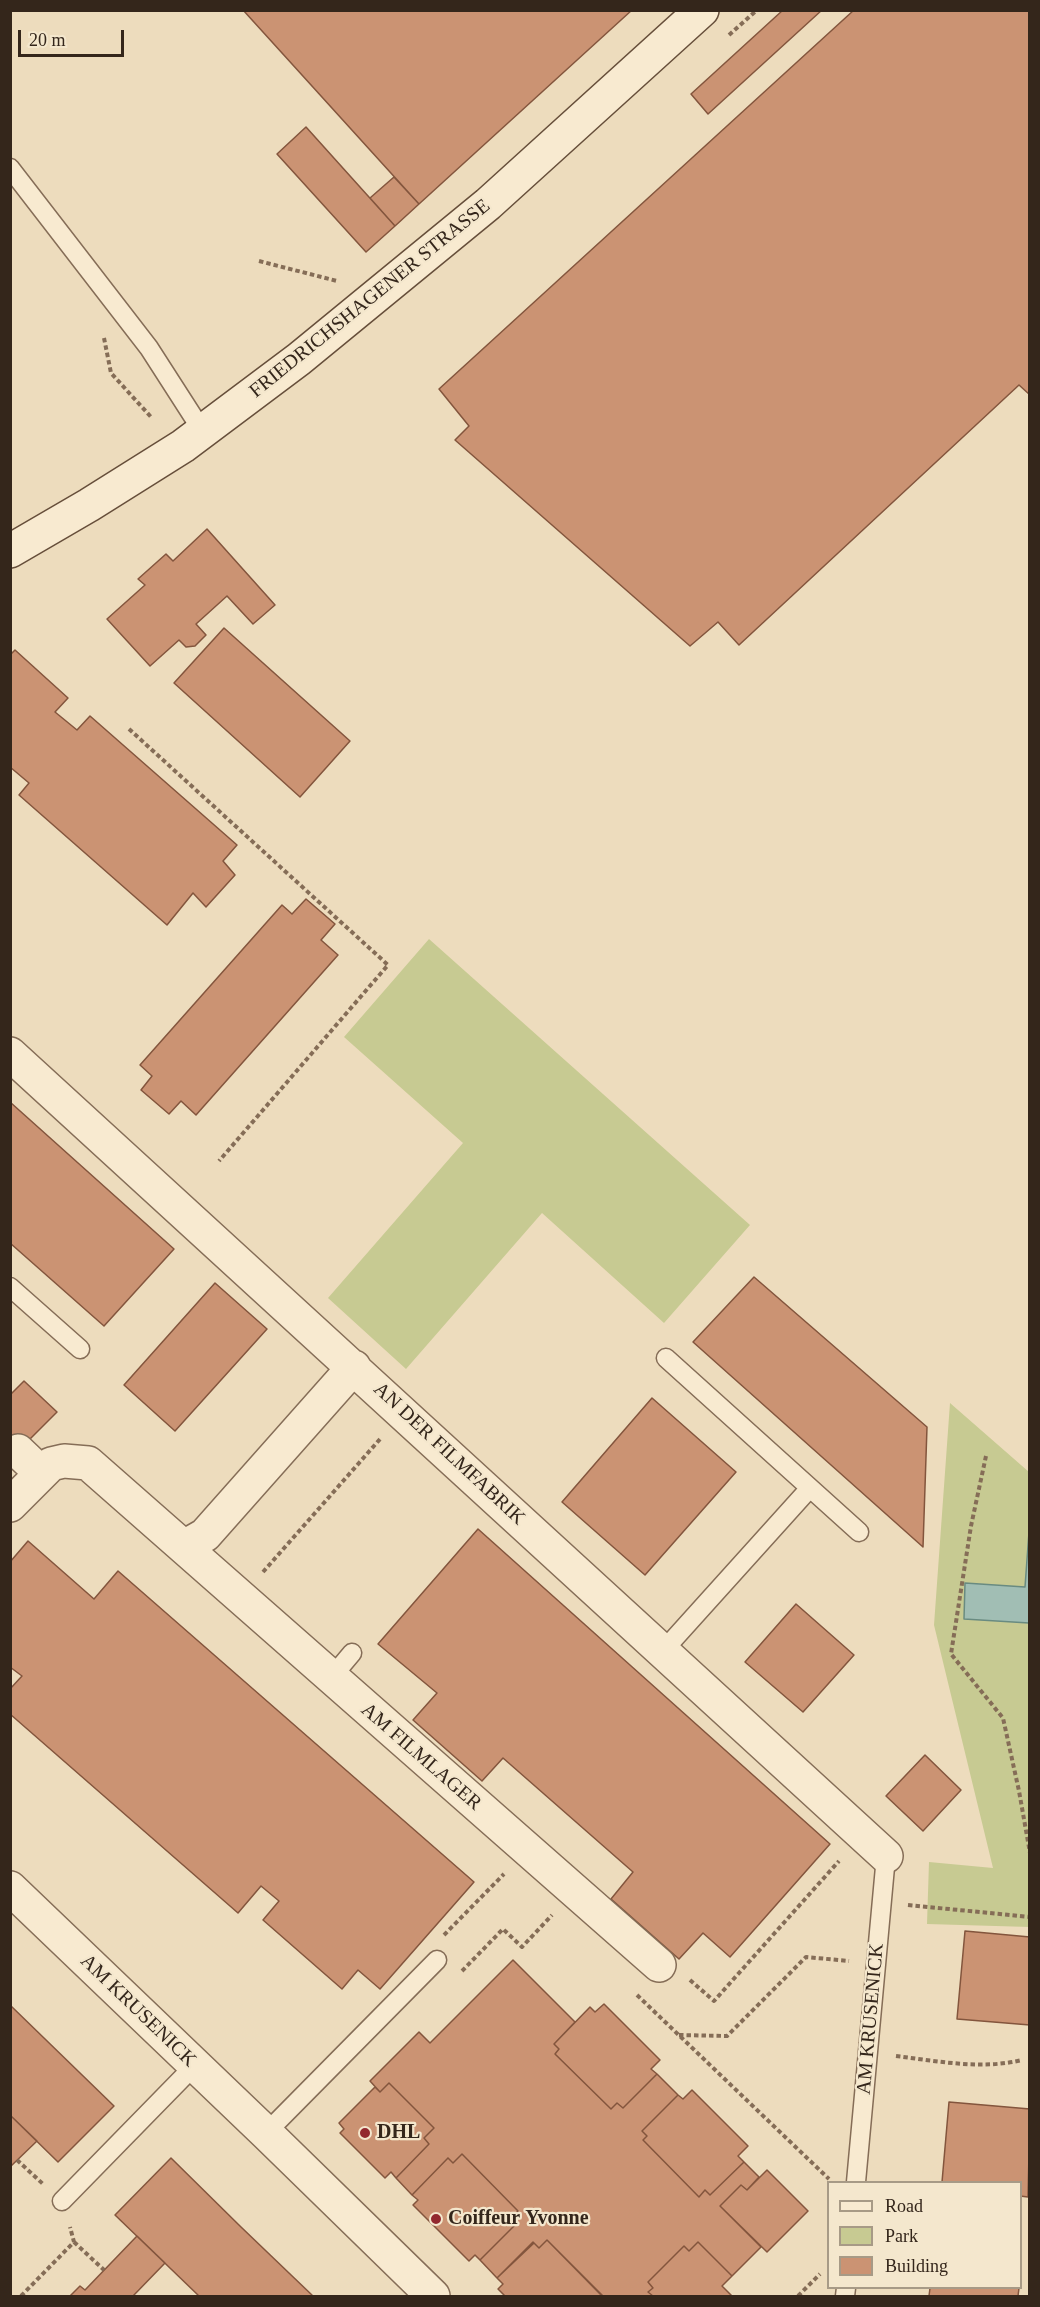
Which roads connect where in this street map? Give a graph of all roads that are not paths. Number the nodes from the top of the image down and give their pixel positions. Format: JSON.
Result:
{"nodes":[{"id":1,"x":702,"y":10,"type":"edge"},
{"id":2,"x":10,"y":168,"type":"edge"},
{"id":3,"x":203,"y":432,"type":"junction"},
{"id":4,"x":10,"y":552,"type":"edge"},
{"id":5,"x":10,"y":1054,"type":"edge"},
{"id":6,"x":10,"y":1287,"type":"edge"},
{"id":7,"x":80,"y":1349,"type":"dead end"},
{"id":8,"x":666,"y":1358,"type":"dead end"},
{"id":9,"x":354,"y":1366,"type":"junction"},
{"id":10,"x":809,"y":1489,"type":"junction"},
{"id":11,"x":10,"y":1505,"type":"edge"},
{"id":12,"x":859,"y":1532,"type":"dead end"},
{"id":13,"x":184,"y":1547,"type":"junction"},
{"id":14,"x":663,"y":1651,"type":"junction"},
{"id":15,"x":352,"y":1653,"type":"dead end"},
{"id":16,"x":331,"y":1678,"type":"junction"},
{"id":17,"x":886,"y":1856,"type":"joint"},
{"id":18,"x":10,"y":1888,"type":"edge"},
{"id":19,"x":437,"y":1960,"type":"dead end"},
{"id":20,"x":659,"y":1965,"type":"road end"},
{"id":21,"x":194,"y":2066,"type":"junction"},
{"id":22,"x":266,"y":2133,"type":"junction"},
{"id":23,"x":856,"y":2181,"type":"edge"},
{"id":24,"x":62,"y":2201,"type":"road end"},
{"id":25,"x":433,"y":2296,"type":"edge"}],
"edges":[{"from":1,"to":3,"type":"street","name":"FRIEDRICHSHAGENER STRASSE"},
{"from":2,"to":3,"type":"lane"},
{"from":3,"to":4,"type":"street","name":"FRIEDRICHSHAGENER STRASSE"},
{"from":5,"to":9,"type":"street","name":"AN DER FILMFABRIK"},
{"from":6,"to":7,"type":"lane"},
{"from":8,"to":10,"type":"lane"},
{"from":9,"to":13,"type":"street"},
{"from":9,"to":14,"type":"street","name":"AN DER FILMFABRIK"},
{"from":10,"to":12,"type":"lane"},
{"from":10,"to":14,"type":"lane"},
{"from":11,"to":13,"type":"street","name":"AM FILMLAGER"},
{"from":13,"to":16,"type":"street","name":"AM FILMLAGER"},
{"from":14,"to":17,"type":"street","name":"AN DER FILMFABRIK"},
{"from":15,"to":16,"type":"lane"},
{"from":16,"to":20,"type":"street","name":"AM FILMLAGER"},
{"from":17,"to":23,"type":"lane","name":"AM KRUSENICK"},
{"from":18,"to":21,"type":"street","name":"AM KRUSENICK"},
{"from":19,"to":22,"type":"lane"},
{"from":21,"to":22,"type":"street","name":"AM KRUSENICK"},
{"from":21,"to":24,"type":"lane"},
{"from":22,"to":25,"type":"street","name":"AM KRUSENICK"}]}
